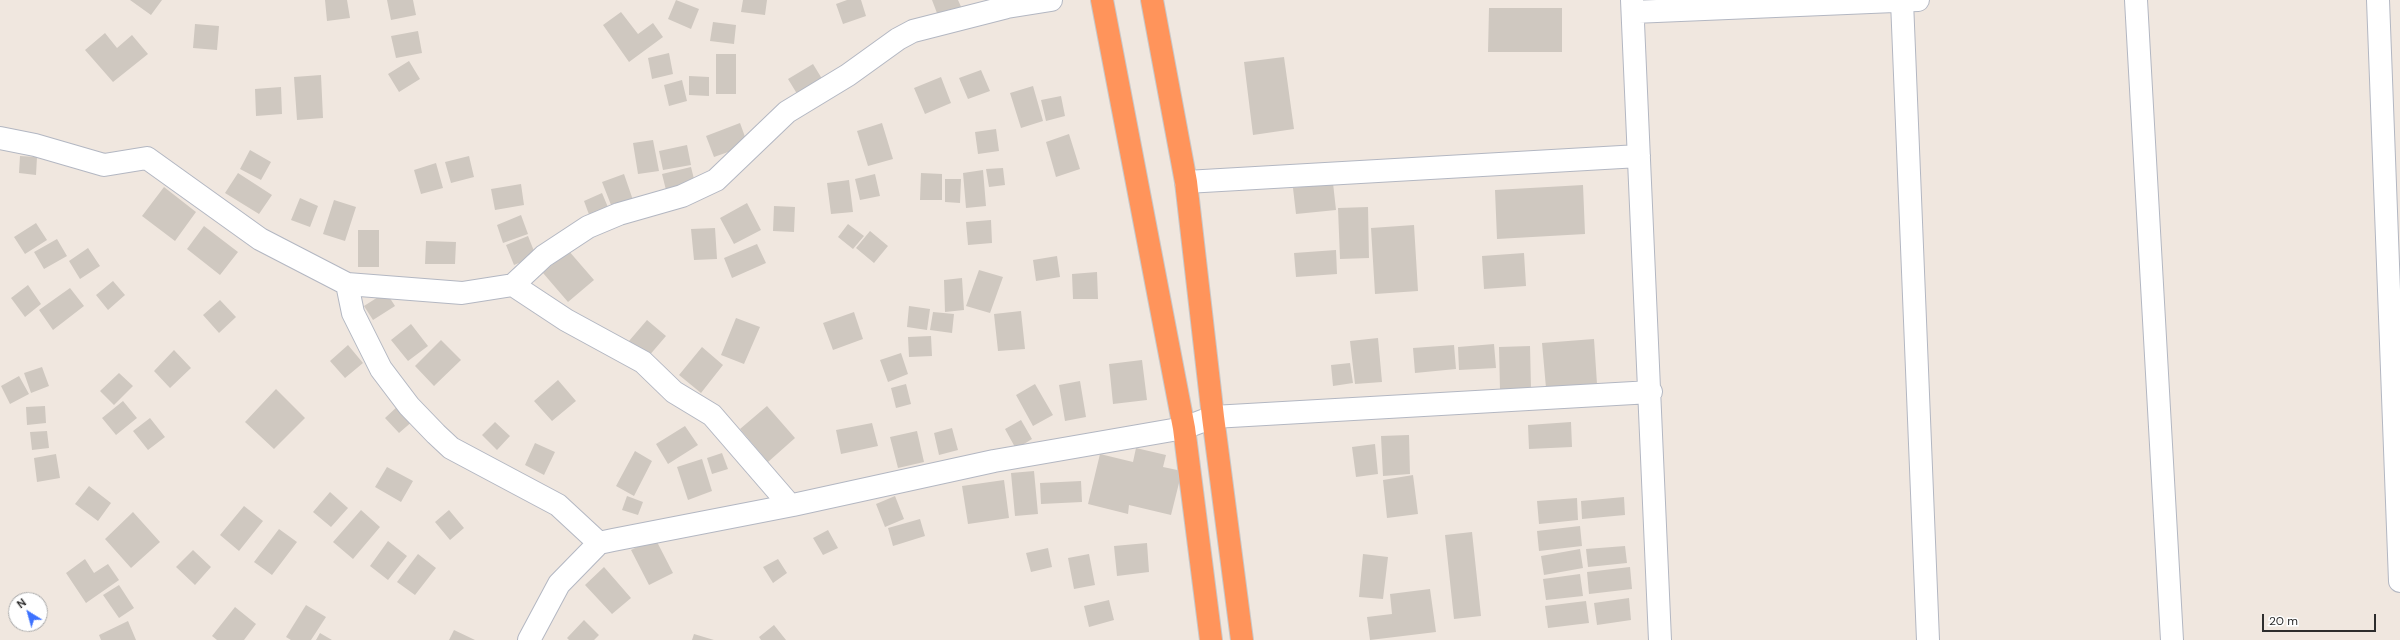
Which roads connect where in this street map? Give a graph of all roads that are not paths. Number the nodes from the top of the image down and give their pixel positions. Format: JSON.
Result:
{"nodes":[{"id":1,"x":1052,"y":0,"type":"edge"},
{"id":2,"x":1102,"y":0,"type":"edge"},
{"id":3,"x":1152,"y":0,"type":"edge"},
{"id":4,"x":1910,"y":0,"type":"edge"},
{"id":5,"x":2136,"y":0,"type":"edge"},
{"id":6,"x":2378,"y":0,"type":"edge"},
{"id":7,"x":1633,"y":6,"type":"edge"},
{"id":8,"x":0,"y":138,"type":"edge"},
{"id":9,"x":1639,"y":156,"type":"junction"},
{"id":10,"x":1186,"y":182,"type":"junction"},
{"id":11,"x":347,"y":284,"type":"junction"},
{"id":12,"x":513,"y":285,"type":"junction"},
{"id":13,"x":2396,"y":359,"type":"edge"},
{"id":14,"x":1651,"y":392,"type":"junction"},
{"id":15,"x":1213,"y":417,"type":"junction"},
{"id":16,"x":1184,"y":428,"type":"junction"},
{"id":17,"x":789,"y":504,"type":"junction"},
{"id":18,"x":599,"y":543,"type":"junction"},
{"id":19,"x":2400,"y":581,"type":"edge"},
{"id":20,"x":529,"y":640,"type":"edge"},
{"id":21,"x":1211,"y":640,"type":"edge"},
{"id":22,"x":1242,"y":640,"type":"edge"},
{"id":23,"x":1660,"y":640,"type":"edge"},
{"id":24,"x":1928,"y":640,"type":"edge"},
{"id":25,"x":2172,"y":640,"type":"edge"}],
"edges":[{"from":1,"to":12,"type":"street"},
{"from":2,"to":16,"type":"highway"},
{"from":3,"to":10,"type":"highway"},
{"from":4,"to":7,"type":"street"},
{"from":4,"to":24,"type":"street"},
{"from":5,"to":25,"type":"street"},
{"from":6,"to":13,"type":"street"},
{"from":7,"to":9,"type":"street"},
{"from":8,"to":11,"type":"street"},
{"from":9,"to":10,"type":"street"},
{"from":9,"to":14,"type":"street"},
{"from":10,"to":15,"type":"highway"},
{"from":11,"to":12,"type":"street"},
{"from":11,"to":18,"type":"street"},
{"from":12,"to":17,"type":"street"},
{"from":13,"to":19,"type":"street"},
{"from":14,"to":15,"type":"street"},
{"from":14,"to":23,"type":"street"},
{"from":15,"to":16,"type":"street"},
{"from":15,"to":22,"type":"highway"},
{"from":16,"to":17,"type":"street"},
{"from":16,"to":21,"type":"highway"},
{"from":17,"to":18,"type":"street"},
{"from":18,"to":20,"type":"street"}]}
